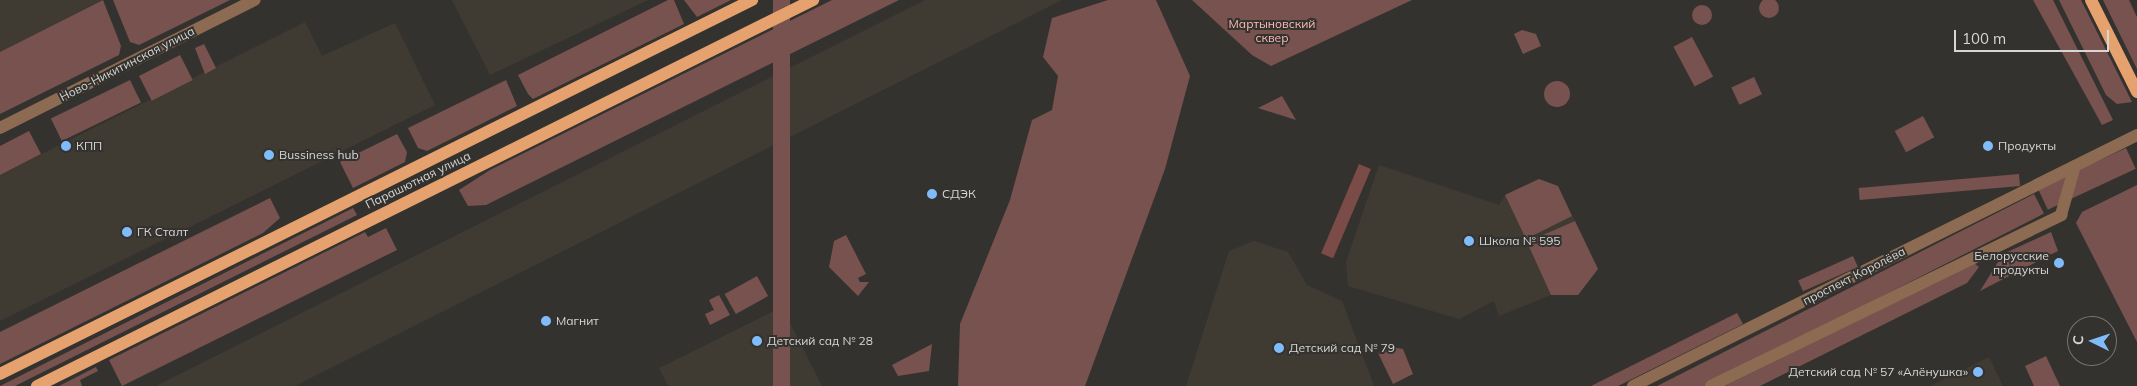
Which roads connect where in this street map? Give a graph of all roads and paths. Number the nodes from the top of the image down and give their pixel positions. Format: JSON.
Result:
{"nodes":[{"id":1,"x":255,"y":0,"type":"edge"},
{"id":2,"x":752,"y":0,"type":"edge"},
{"id":3,"x":813,"y":0,"type":"edge"},
{"id":4,"x":2091,"y":0,"type":"edge"},
{"id":5,"x":2137,"y":92,"type":"edge"},
{"id":6,"x":0,"y":128,"type":"edge"},
{"id":7,"x":2137,"y":135,"type":"edge"},
{"id":8,"x":2075,"y":166,"type":"junction"},
{"id":9,"x":0,"y":374,"type":"edge"},
{"id":10,"x":37,"y":386,"type":"edge"},
{"id":11,"x":1633,"y":386,"type":"edge"},
{"id":12,"x":1711,"y":386,"type":"edge"}],
"edges":[{"from":1,"to":6,"type":"street","name":"Ново-Никитинская улица"},
{"from":2,"to":9,"type":"main road","name":"Парашютная улица"},
{"from":3,"to":10,"type":"main road","name":"Парашютная улица"},
{"from":4,"to":5,"type":"main road"},
{"from":7,"to":8,"type":"street","name":"проспект Королёва"},
{"from":8,"to":11,"type":"street","name":"проспект Королёва"},
{"from":8,"to":12,"type":"street"}]}
